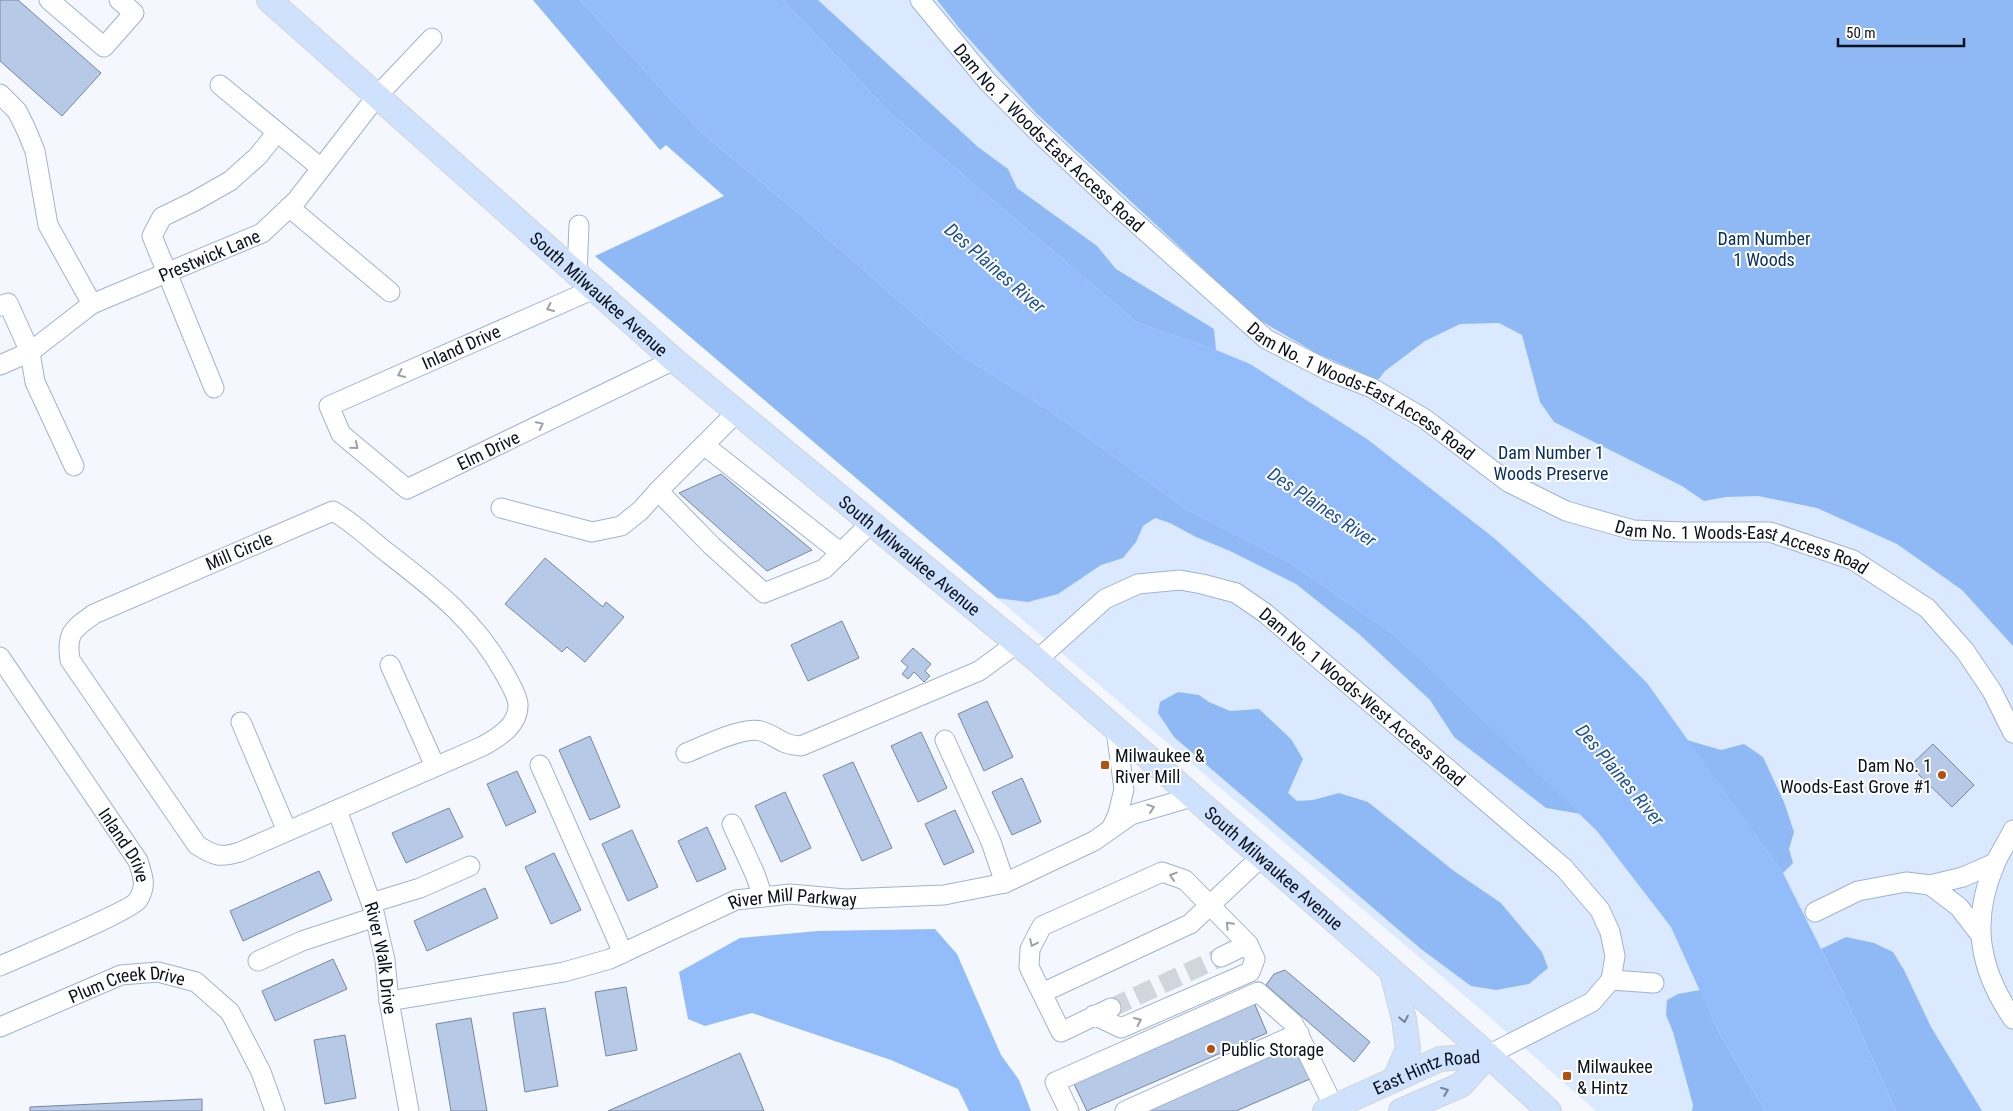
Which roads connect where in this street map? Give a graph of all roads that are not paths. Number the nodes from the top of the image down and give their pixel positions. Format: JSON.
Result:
{"nodes":[{"id":1,"x":49,"y":0,"type":"edge"},
{"id":2,"x":119,"y":0,"type":"edge"},
{"id":3,"x":269,"y":0,"type":"edge"},
{"id":4,"x":920,"y":0,"type":"edge"},
{"id":5,"x":432,"y":38,"type":"dead end"},
{"id":6,"x":220,"y":85,"type":"dead end"},
{"id":7,"x":0,"y":94,"type":"edge"},
{"id":8,"x":377,"y":96,"type":"junction"},
{"id":9,"x":277,"y":132,"type":"junction"},
{"id":10,"x":321,"y":168,"type":"junction"},
{"id":11,"x":289,"y":208,"type":"junction"},
{"id":12,"x":579,"y":225,"type":"dead end"},
{"id":13,"x":166,"y":273,"type":"junction"},
{"id":14,"x":586,"y":281,"type":"junction"},
{"id":15,"x":390,"y":292,"type":"dead end"},
{"id":16,"x":92,"y":304,"type":"junction"},
{"id":17,"x":0,"y":306,"type":"edge"},
{"id":18,"x":30,"y":352,"type":"junction"},
{"id":19,"x":674,"y":360,"type":"junction"},
{"id":20,"x":0,"y":365,"type":"edge"},
{"id":21,"x":214,"y":388,"type":"dead end"},
{"id":22,"x":329,"y":406,"type":"joint"},
{"id":23,"x":737,"y":412,"type":"junction"},
{"id":24,"x":704,"y":445,"type":"junction"},
{"id":25,"x":74,"y":466,"type":"dead end"},
{"id":26,"x":658,"y":491,"type":"junction"},
{"id":27,"x":501,"y":508,"type":"dead end"},
{"id":28,"x":871,"y":523,"type":"junction"},
{"id":29,"x":841,"y":553,"type":"junction"},
{"id":30,"x":1016,"y":644,"type":"junction"},
{"id":31,"x":1037,"y":660,"type":"junction"},
{"id":32,"x":2,"y":665,"type":"edge"},
{"id":33,"x":390,"y":665,"type":"dead end"},
{"id":34,"x":241,"y":722,"type":"dead end"},
{"id":35,"x":1116,"y":730,"type":"junction"},
{"id":36,"x":2013,"y":733,"type":"edge"},
{"id":37,"x":945,"y":740,"type":"dead end"},
{"id":38,"x":686,"y":753,"type":"dead end"},
{"id":39,"x":540,"y":765,"type":"dead end"},
{"id":40,"x":435,"y":766,"type":"junction"},
{"id":41,"x":1192,"y":797,"type":"junction"},
{"id":42,"x":337,"y":810,"type":"junction"},
{"id":43,"x":732,"y":824,"type":"dead end"},
{"id":44,"x":1112,"y":827,"type":"junction"},
{"id":45,"x":2013,"y":830,"type":"edge"},
{"id":46,"x":287,"y":831,"type":"junction"},
{"id":47,"x":1261,"y":857,"type":"junction"},
{"id":48,"x":1995,"y":863,"type":"junction"},
{"id":49,"x":470,"y":866,"type":"dead end"},
{"id":50,"x":1005,"y":883,"type":"junction"},
{"id":51,"x":1930,"y":885,"type":"junction"},
{"id":52,"x":763,"y":897,"type":"junction"},
{"id":53,"x":1211,"y":906,"type":"junction"},
{"id":54,"x":373,"y":910,"type":"junction"},
{"id":55,"x":1816,"y":912,"type":"dead end"},
{"id":56,"x":1979,"y":933,"type":"junction"},
{"id":57,"x":1248,"y":944,"type":"junction"},
{"id":58,"x":623,"y":953,"type":"junction"},
{"id":59,"x":1221,"y":957,"type":"tunnel mouth"},
{"id":60,"x":258,"y":961,"type":"dead end"},
{"id":61,"x":0,"y":966,"type":"edge"},
{"id":62,"x":1392,"y":972,"type":"junction"},
{"id":63,"x":1611,"y":980,"type":"junction"},
{"id":64,"x":1654,"y":983,"type":"dead end"},
{"id":65,"x":1042,"y":994,"type":"junction"},
{"id":66,"x":389,"y":1001,"type":"junction"},
{"id":67,"x":2013,"y":1019,"type":"edge"},
{"id":68,"x":0,"y":1027,"type":"edge"},
{"id":69,"x":1299,"y":1034,"type":"junction"},
{"id":70,"x":1488,"y":1055,"type":"junction"},
{"id":71,"x":1395,"y":1079,"type":"junction"},
{"id":72,"x":1330,"y":1109,"type":"edge"},
{"id":73,"x":275,"y":1111,"type":"edge"},
{"id":74,"x":409,"y":1111,"type":"edge"},
{"id":75,"x":1069,"y":1111,"type":"edge"},
{"id":76,"x":1125,"y":1111,"type":"edge"},
{"id":77,"x":1401,"y":1111,"type":"edge"},
{"id":78,"x":1549,"y":1111,"type":"edge"}],
"edges":[{"from":1,"to":2,"type":"street"},
{"from":3,"to":8,"type":"main road","name":"South Milwaukee Avenue"},
{"from":4,"to":36,"type":"street","name":"Dam No. 1 Woods-East Access Road"},
{"from":5,"to":8,"type":"street","name":"Prestwick Lane"},
{"from":6,"to":9,"type":"street"},
{"from":7,"to":16,"type":"street"},
{"from":8,"to":10,"type":"street","name":"Prestwick Lane"},
{"from":8,"to":14,"type":"main road","name":"South Milwaukee Avenue"},
{"from":9,"to":10,"type":"street"},
{"from":9,"to":13,"type":"street"},
{"from":10,"to":11,"type":"street","name":"Prestwick Lane"},
{"from":11,"to":13,"type":"street","name":"Prestwick Lane"},
{"from":11,"to":15,"type":"street"},
{"from":12,"to":14,"type":"street"},
{"from":13,"to":16,"type":"street","name":"Prestwick Lane"},
{"from":13,"to":21,"type":"street"},
{"from":14,"to":19,"type":"main road","name":"South Milwaukee Avenue"},
{"from":14,"to":22,"type":"street","name":"Inland Drive","one_way":true},
{"from":16,"to":18,"type":"street","name":"Prestwick Lane"},
{"from":17,"to":18,"type":"street"},
{"from":18,"to":20,"type":"street","name":"Prestwick Lane"},
{"from":18,"to":25,"type":"street"},
{"from":22,"to":19,"type":"street","name":"Elm Drive","one_way":true},
{"from":19,"to":23,"type":"main road","name":"South Milwaukee Avenue"},
{"from":23,"to":24,"type":"street"},
{"from":23,"to":28,"type":"main road","name":"South Milwaukee Avenue"},
{"from":24,"to":26,"type":"street"},
{"from":24,"to":29,"type":"street"},
{"from":26,"to":27,"type":"street"},
{"from":26,"to":29,"type":"street"},
{"from":28,"to":29,"type":"street"},
{"from":28,"to":30,"type":"main road","name":"South Milwaukee Avenue"},
{"from":30,"to":31,"type":"main road","name":"South Milwaukee Avenue"},
{"from":30,"to":38,"type":"street"},
{"from":31,"to":35,"type":"main road","name":"South Milwaukee Avenue"},
{"from":31,"to":63,"type":"street","name":"Dam No. 1 Woods-West Access Road"},
{"from":32,"to":61,"type":"street","name":"Inland Drive"},
{"from":33,"to":40,"type":"street"},
{"from":34,"to":46,"type":"street"},
{"from":35,"to":41,"type":"main road","name":"South Milwaukee Avenue"},
{"from":35,"to":44,"type":"street"},
{"from":37,"to":50,"type":"street"},
{"from":39,"to":58,"type":"street"},
{"from":40,"to":42,"type":"street","name":"Mill Circle"},
{"from":40,"to":46,"type":"street","name":"Mill Circle"},
{"from":44,"to":41,"type":"street","name":"River Mill Parkway","one_way":true},
{"from":41,"to":47,"type":"main road","name":"South Milwaukee Avenue"},
{"from":42,"to":46,"type":"street","name":"Mill Circle"},
{"from":42,"to":54,"type":"street","name":"River Walk Drive"},
{"from":43,"to":52,"type":"street"},
{"from":44,"to":50,"type":"street","name":"River Mill Parkway"},
{"from":45,"to":48,"type":"street"},
{"from":47,"to":53,"type":"street"},
{"from":47,"to":62,"type":"main road","name":"South Milwaukee Avenue"},
{"from":48,"to":51,"type":"street"},
{"from":48,"to":56,"type":"street"},
{"from":49,"to":54,"type":"street"},
{"from":50,"to":52,"type":"street","name":"River Mill Parkway"},
{"from":51,"to":55,"type":"street"},
{"from":51,"to":56,"type":"street"},
{"from":52,"to":58,"type":"street","name":"River Mill Parkway"},
{"from":57,"to":53,"type":"street","one_way":true},
{"from":53,"to":65,"type":"street"},
{"from":53,"to":65,"type":"street","one_way":true},
{"from":54,"to":60,"type":"street"},
{"from":54,"to":66,"type":"street","name":"River Walk Drive"},
{"from":56,"to":67,"type":"street"},
{"from":57,"to":59,"type":"street"},
{"from":65,"to":57,"type":"street","one_way":true},
{"from":58,"to":66,"type":"street","name":"River Mill Parkway"},
{"from":62,"to":70,"type":"main road","name":"South Milwaukee Avenue"},
{"from":62,"to":71,"type":"main road","one_way":true},
{"from":63,"to":64,"type":"street"},
{"from":63,"to":70,"type":"street"},
{"from":66,"to":74,"type":"street","name":"River Walk Drive"},
{"from":68,"to":73,"type":"street","name":"Plum Creek Drive"},
{"from":69,"to":72,"type":"street"},
{"from":69,"to":75,"type":"street"},
{"from":69,"to":76,"type":"street"},
{"from":70,"to":71,"type":"main road","name":"East Hintz Road"},
{"from":77,"to":70,"type":"main road","name":"East Hintz Road","one_way":true},
{"from":70,"to":78,"type":"main road","name":"South Milwaukee Avenue"},
{"from":71,"to":72,"type":"main road","name":"East Hintz Road"}]}
